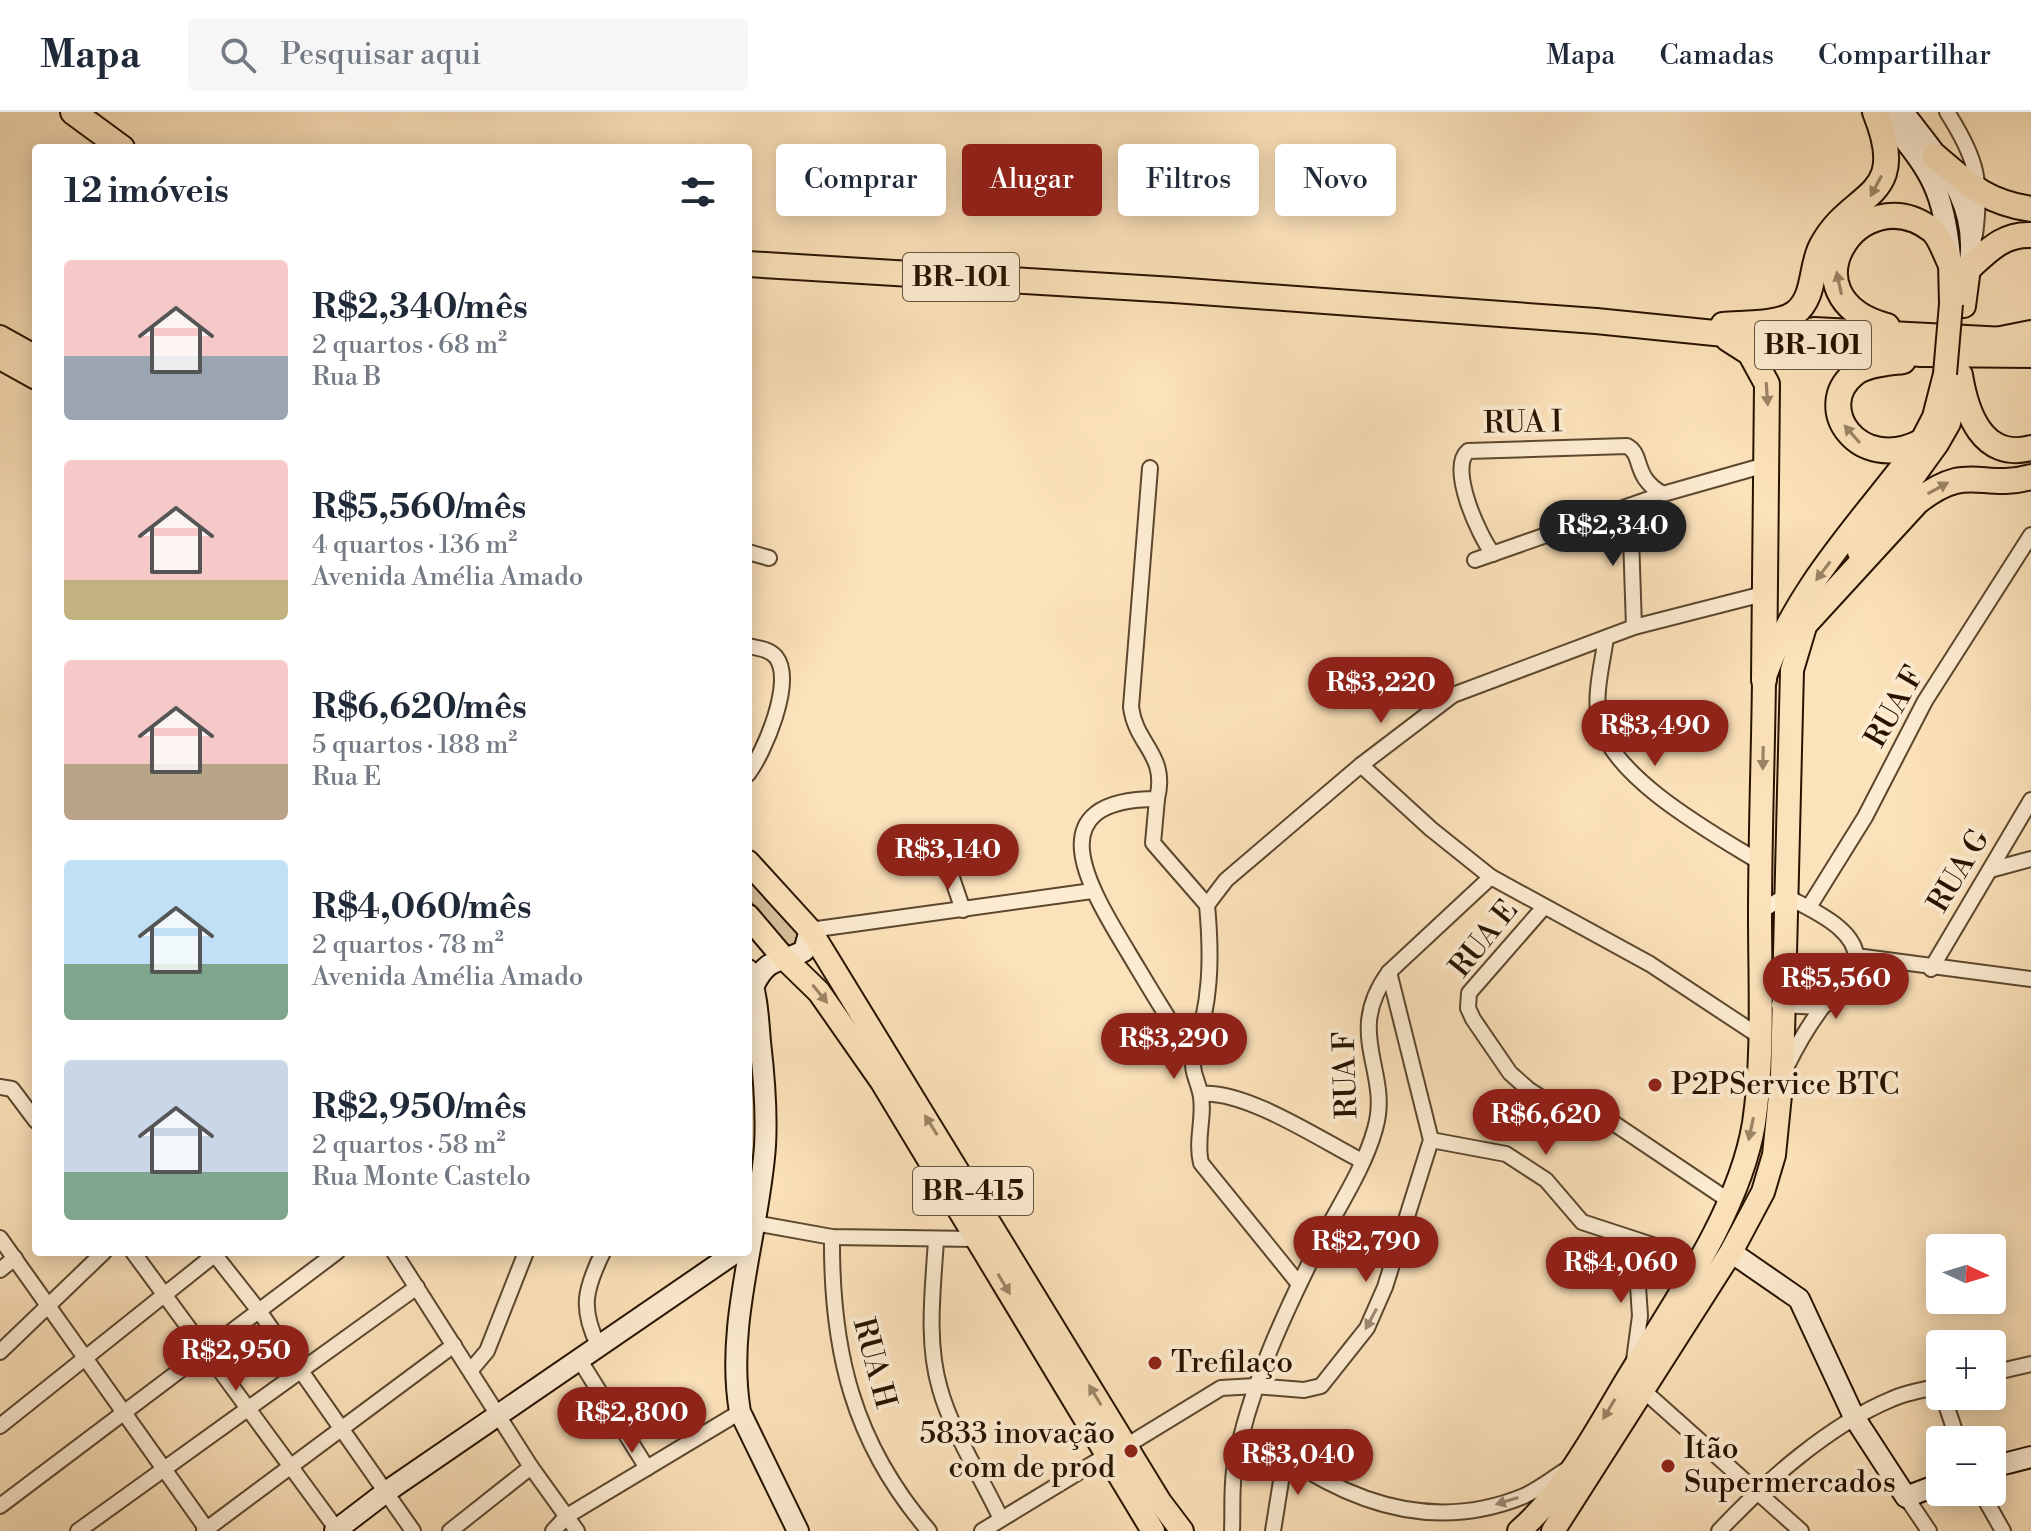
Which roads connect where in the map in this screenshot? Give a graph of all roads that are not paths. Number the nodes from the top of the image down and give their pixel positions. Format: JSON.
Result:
{"nodes":[{"id":1,"x":73,"y":112,"type":"edge"},
{"id":2,"x":1875,"y":112,"type":"edge"},
{"id":3,"x":1883,"y":112,"type":"edge"},
{"id":4,"x":1903,"y":112,"type":"edge"},
{"id":5,"x":1947,"y":112,"type":"edge"},
{"id":6,"x":117,"y":144,"type":"edge"},
{"id":7,"x":1935,"y":156,"type":"junction"},
{"id":8,"x":1981,"y":194,"type":"junction"},
{"id":9,"x":2031,"y":209,"type":"edge"},
{"id":10,"x":2031,"y":235,"type":"edge"},
{"id":11,"x":1974,"y":242,"type":"junction"},
{"id":12,"x":752,"y":264,"type":"edge"},
{"id":13,"x":1960,"y":265,"type":"junction"},
{"id":14,"x":1723,"y":331,"type":"junction"},
{"id":15,"x":2031,"y":333,"type":"edge"},
{"id":16,"x":0,"y":337,"type":"edge"},
{"id":17,"x":2031,"y":342,"type":"edge"},
{"id":18,"x":1921,"y":344,"type":"junction"},
{"id":19,"x":1995,"y":348,"type":"junction"},
{"id":20,"x":32,"y":355,"type":"edge"},
{"id":21,"x":2031,"y":355,"type":"edge"},
{"id":22,"x":0,"y":358,"type":"edge"},
{"id":23,"x":2031,"y":371,"type":"edge"},
{"id":24,"x":1953,"y":374,"type":"junction"},
{"id":25,"x":32,"y":376,"type":"edge"},
{"id":26,"x":1921,"y":442,"type":"junction"},
{"id":27,"x":2031,"y":448,"type":"edge"},
{"id":28,"x":1769,"y":464,"type":"junction"},
{"id":29,"x":1150,"y":468,"type":"dead end"},
{"id":30,"x":2031,"y":477,"type":"edge"},
{"id":31,"x":1663,"y":494,"type":"junction"},
{"id":32,"x":1630,"y":507,"type":"junction"},
{"id":33,"x":2031,"y":535,"type":"edge"},
{"id":34,"x":752,"y":553,"type":"edge"},
{"id":35,"x":1493,"y":554,"type":"junction"},
{"id":36,"x":769,"y":558,"type":"dead end"},
{"id":37,"x":1475,"y":560,"type":"dead end"},
{"id":38,"x":1767,"y":593,"type":"junction"},
{"id":39,"x":1806,"y":623,"type":"junction"},
{"id":40,"x":1634,"y":627,"type":"junction"},
{"id":41,"x":1606,"y":638,"type":"junction"},
{"id":42,"x":752,"y":647,"type":"edge"},
{"id":43,"x":1764,"y":680,"type":"junction"},
{"id":44,"x":1361,"y":765,"type":"junction"},
{"id":45,"x":752,"y":767,"type":"edge"},
{"id":46,"x":1157,"y":799,"type":"junction"},
{"id":47,"x":2031,"y":800,"type":"edge"},
{"id":48,"x":937,"y":834,"type":"dead end"},
{"id":49,"x":2031,"y":859,"type":"edge"},
{"id":50,"x":1761,"y":863,"type":"junction"},
{"id":51,"x":1990,"y":870,"type":"junction"},
{"id":52,"x":1491,"y":877,"type":"junction"},
{"id":53,"x":757,"y":882,"type":"edge"},
{"id":54,"x":1092,"y":891,"type":"junction"},
{"id":55,"x":1785,"y":896,"type":"junction"},
{"id":56,"x":1207,"y":905,"type":"junction"},
{"id":57,"x":1544,"y":907,"type":"junction"},
{"id":58,"x":1809,"y":907,"type":"junction"},
{"id":59,"x":963,"y":910,"type":"junction"},
{"id":60,"x":1760,"y":912,"type":"junction"},
{"id":61,"x":752,"y":921,"type":"edge"},
{"id":62,"x":810,"y":930,"type":"junction"},
{"id":63,"x":782,"y":956,"type":"junction"},
{"id":64,"x":1856,"y":956,"type":"junction"},
{"id":65,"x":1931,"y":969,"type":"junction"},
{"id":66,"x":1389,"y":972,"type":"junction"},
{"id":67,"x":752,"y":977,"type":"edge"},
{"id":68,"x":1760,"y":979,"type":"junction"},
{"id":69,"x":2031,"y":979,"type":"edge"},
{"id":70,"x":752,"y":987,"type":"edge"},
{"id":71,"x":1784,"y":1007,"type":"junction"},
{"id":72,"x":1822,"y":1007,"type":"junction"},
{"id":73,"x":1759,"y":1036,"type":"junction"},
{"id":74,"x":1193,"y":1055,"type":"junction"},
{"id":75,"x":1782,"y":1075,"type":"junction"},
{"id":76,"x":0,"y":1087,"type":"edge"},
{"id":77,"x":1201,"y":1094,"type":"junction"},
{"id":78,"x":32,"y":1116,"type":"edge"},
{"id":79,"x":1431,"y":1140,"type":"junction"},
{"id":80,"x":1362,"y":1161,"type":"junction"},
{"id":81,"x":1728,"y":1200,"type":"junction"},
{"id":82,"x":752,"y":1214,"type":"edge"},
{"id":83,"x":832,"y":1237,"type":"junction"},
{"id":84,"x":0,"y":1238,"type":"edge"},
{"id":85,"x":976,"y":1239,"type":"junction"},
{"id":86,"x":752,"y":1240,"type":"edge"},
{"id":87,"x":936,"y":1240,"type":"junction"},
{"id":88,"x":1635,"y":1241,"type":"junction"},
{"id":89,"x":1731,"y":1252,"type":"junction"},
{"id":90,"x":1673,"y":1253,"type":"junction"},
{"id":91,"x":100,"y":1256,"type":"edge"},
{"id":92,"x":136,"y":1256,"type":"edge"},
{"id":93,"x":213,"y":1256,"type":"edge"},
{"id":94,"x":219,"y":1256,"type":"edge"},
{"id":95,"x":332,"y":1256,"type":"edge"},
{"id":96,"x":397,"y":1256,"type":"edge"},
{"id":97,"x":524,"y":1256,"type":"edge"},
{"id":98,"x":601,"y":1256,"type":"edge"},
{"id":99,"x":724,"y":1256,"type":"edge"},
{"id":100,"x":746,"y":1256,"type":"edge"},
{"id":101,"x":15,"y":1258,"type":"junction"},
{"id":102,"x":1698,"y":1260,"type":"junction"},
{"id":103,"x":0,"y":1270,"type":"edge"},
{"id":104,"x":1640,"y":1279,"type":"junction"},
{"id":105,"x":1299,"y":1284,"type":"junction"},
{"id":106,"x":417,"y":1287,"type":"junction"},
{"id":107,"x":166,"y":1294,"type":"junction"},
{"id":108,"x":50,"y":1305,"type":"junction"},
{"id":109,"x":259,"y":1311,"type":"junction"},
{"id":110,"x":454,"y":1345,"type":"junction"},
{"id":111,"x":598,"y":1345,"type":"junction"},
{"id":112,"x":207,"y":1350,"type":"junction"},
{"id":113,"x":0,"y":1352,"type":"edge"},
{"id":114,"x":87,"y":1358,"type":"junction"},
{"id":115,"x":579,"y":1359,"type":"junction"},
{"id":116,"x":2031,"y":1364,"type":"edge"},
{"id":117,"x":301,"y":1370,"type":"junction"},
{"id":118,"x":471,"y":1370,"type":"junction"},
{"id":119,"x":1633,"y":1370,"type":"junction"},
{"id":120,"x":2006,"y":1370,"type":"edge"},
{"id":121,"x":1255,"y":1386,"type":"junction"},
{"id":122,"x":1926,"y":1389,"type":"edge"},
{"id":123,"x":1644,"y":1391,"type":"junction"},
{"id":124,"x":248,"y":1408,"type":"junction"},
{"id":125,"x":740,"y":1412,"type":"junction"},
{"id":126,"x":125,"y":1413,"type":"junction"},
{"id":127,"x":498,"y":1414,"type":"junction"},
{"id":128,"x":1854,"y":1417,"type":"junction"},
{"id":129,"x":0,"y":1426,"type":"edge"},
{"id":130,"x":342,"y":1428,"type":"junction"},
{"id":131,"x":1116,"y":1450,"type":"junction"},
{"id":132,"x":2031,"y":1457,"type":"edge"},
{"id":133,"x":2006,"y":1463,"type":"edge"},
{"id":134,"x":1575,"y":1464,"type":"junction"},
{"id":135,"x":291,"y":1466,"type":"junction"},
{"id":136,"x":531,"y":1467,"type":"junction"},
{"id":137,"x":165,"y":1468,"type":"junction"},
{"id":138,"x":647,"y":1468,"type":"junction"},
{"id":139,"x":1926,"y":1489,"type":"edge"},
{"id":140,"x":1756,"y":1491,"type":"junction"},
{"id":141,"x":386,"y":1492,"type":"junction"},
{"id":142,"x":1906,"y":1497,"type":"junction"},
{"id":143,"x":0,"y":1506,"type":"edge"},
{"id":144,"x":1989,"y":1506,"type":"edge"},
{"id":145,"x":567,"y":1516,"type":"junction"},
{"id":146,"x":1001,"y":1519,"type":"junction"},
{"id":147,"x":206,"y":1530,"type":"edge"},
{"id":148,"x":78,"y":1531,"type":"edge"},
{"id":149,"x":337,"y":1531,"type":"edge"},
{"id":150,"x":413,"y":1531,"type":"edge"},
{"id":151,"x":450,"y":1531,"type":"edge"},
{"id":152,"x":553,"y":1531,"type":"edge"},
{"id":153,"x":577,"y":1531,"type":"edge"},
{"id":154,"x":798,"y":1531,"type":"edge"},
{"id":155,"x":929,"y":1531,"type":"edge"},
{"id":156,"x":982,"y":1531,"type":"edge"},
{"id":157,"x":1153,"y":1531,"type":"edge"},
{"id":158,"x":1182,"y":1531,"type":"edge"},
{"id":159,"x":1232,"y":1531,"type":"edge"},
{"id":160,"x":1273,"y":1531,"type":"edge"},
{"id":161,"x":1519,"y":1531,"type":"edge"},
{"id":162,"x":1553,"y":1531,"type":"edge"},
{"id":163,"x":1719,"y":1531,"type":"edge"},
{"id":164,"x":1801,"y":1531,"type":"edge"},
{"id":165,"x":1929,"y":1531,"type":"edge"},
{"id":166,"x":2003,"y":1531,"type":"edge"}],
"edges":[{"from":1,"to":6,"type":"highway"},
{"from":2,"to":14,"type":"highway","one_way":true},
{"from":3,"to":13,"type":"street"},
{"from":4,"to":7,"type":"street"},
{"from":5,"to":8,"type":"street"},
{"from":7,"to":8,"type":"highway"},
{"from":7,"to":11,"type":"street"},
{"from":8,"to":9,"type":"highway"},
{"from":8,"to":11,"type":"street"},
{"from":10,"to":13,"type":"highway"},
{"from":11,"to":13,"type":"street"},
{"from":12,"to":14,"type":"highway","number":"BR-101"},
{"from":18,"to":13,"type":"highway","one_way":true},
{"from":13,"to":24,"type":"main road","bridge":true},
{"from":14,"to":18,"type":"highway","number":"BR-101"},
{"from":14,"to":28,"type":"highway","one_way":true},
{"from":15,"to":19,"type":"highway"},
{"from":16,"to":20,"type":"main road"},
{"from":17,"to":19,"type":"highway","number":"BR-101"},
{"from":18,"to":19,"type":"highway","number":"BR-101"},
{"from":26,"to":18,"type":"highway","one_way":true},
{"from":19,"to":21,"type":"highway","number":"BR-101"},
{"from":19,"to":23,"type":"highway"},
{"from":22,"to":25,"type":"main road"},
{"from":24,"to":26,"type":"main road"},
{"from":24,"to":27,"type":"highway"},
{"from":24,"to":39,"type":"main road"},
{"from":26,"to":43,"type":"main road","one_way":true},
{"from":28,"to":31,"type":"street"},
{"from":28,"to":38,"type":"highway"},
{"from":29,"to":46,"type":"street"},
{"from":39,"to":30,"type":"highway","one_way":true},
{"from":31,"to":32,"type":"street"},
{"from":31,"to":35,"type":"street","name":"RUA I"},
{"from":32,"to":35,"type":"street"},
{"from":32,"to":40,"type":"street"},
{"from":33,"to":58,"type":"street","name":"RUA F"},
{"from":34,"to":36,"type":"street"},
{"from":35,"to":37,"type":"street"},
{"from":38,"to":40,"type":"street"},
{"from":38,"to":43,"type":"highway"},
{"from":39,"to":55,"type":"main road"},
{"from":40,"to":41,"type":"street"},
{"from":41,"to":44,"type":"street"},
{"from":41,"to":50,"type":"street"},
{"from":42,"to":45,"type":"street"},
{"from":43,"to":50,"type":"main road","one_way":true},
{"from":44,"to":52,"type":"street"},
{"from":44,"to":56,"type":"street"},
{"from":46,"to":54,"type":"street"},
{"from":46,"to":56,"type":"street"},
{"from":47,"to":51,"type":"street","name":"RUA G"},
{"from":48,"to":59,"type":"street"},
{"from":49,"to":51,"type":"street"},
{"from":50,"to":60,"type":"main road"},
{"from":51,"to":65,"type":"street","name":"RUA G"},
{"from":52,"to":57,"type":"street"},
{"from":52,"to":66,"type":"street","name":"RUA F"},
{"from":53,"to":62,"type":"main road","number":"BR-415"},
{"from":54,"to":59,"type":"street"},
{"from":54,"to":74,"type":"street"},
{"from":55,"to":58,"type":"street"},
{"from":55,"to":60,"type":"street"},
{"from":55,"to":71,"type":"main road"},
{"from":56,"to":74,"type":"street"},
{"from":57,"to":73,"type":"street"},
{"from":57,"to":81,"type":"street","name":"RUA E"},
{"from":58,"to":64,"type":"street"},
{"from":59,"to":62,"type":"street"},
{"from":60,"to":68,"type":"main road"},
{"from":61,"to":63,"type":"main road","number":"BR-415"},
{"from":62,"to":63,"type":"street"},
{"from":131,"to":62,"type":"main road","number":"BR-415","one_way":true},
{"from":63,"to":67,"type":"street"},
{"from":63,"to":85,"type":"main road","number":"BR-415","one_way":true},
{"from":64,"to":65,"type":"street"},
{"from":64,"to":72,"type":"street"},
{"from":65,"to":69,"type":"street"},
{"from":66,"to":79,"type":"street"},
{"from":66,"to":80,"type":"street","name":"RUA F"},
{"from":68,"to":71,"type":"street"},
{"from":68,"to":73,"type":"main road"},
{"from":70,"to":82,"type":"street"},
{"from":71,"to":72,"type":"street"},
{"from":71,"to":75,"type":"main road"},
{"from":72,"to":75,"type":"street"},
{"from":73,"to":81,"type":"main road","one_way":true},
{"from":74,"to":77,"type":"street"},
{"from":75,"to":89,"type":"main road"},
{"from":76,"to":78,"type":"street"},
{"from":77,"to":80,"type":"street"},
{"from":77,"to":105,"type":"street"},
{"from":79,"to":88,"type":"street"},
{"from":79,"to":121,"type":"street","one_way":true},
{"from":80,"to":105,"type":"street","name":"RUA F"},
{"from":81,"to":102,"type":"main road"},
{"from":83,"to":86,"type":"street"},
{"from":83,"to":87,"type":"street"},
{"from":83,"to":155,"type":"street","name":"RUA H"},
{"from":84,"to":101,"type":"street"},
{"from":85,"to":87,"type":"street"},
{"from":85,"to":131,"type":"main road","number":"BR-415","one_way":true},
{"from":87,"to":146,"type":"street"},
{"from":88,"to":90,"type":"street"},
{"from":88,"to":104,"type":"street"},
{"from":89,"to":123,"type":"main road"},
{"from":89,"to":128,"type":"street"},
{"from":90,"to":102,"type":"street"},
{"from":90,"to":104,"type":"street"},
{"from":91,"to":108,"type":"street"},
{"from":92,"to":107,"type":"street"},
{"from":93,"to":107,"type":"street"},
{"from":94,"to":109,"type":"street"},
{"from":95,"to":109,"type":"street"},
{"from":96,"to":106,"type":"street"},
{"from":97,"to":118,"type":"street"},
{"from":98,"to":111,"type":"street"},
{"from":99,"to":111,"type":"street"},
{"from":100,"to":125,"type":"street"},
{"from":101,"to":103,"type":"street"},
{"from":101,"to":108,"type":"street"},
{"from":102,"to":119,"type":"main road"},
{"from":104,"to":119,"type":"street"},
{"from":105,"to":121,"type":"street","name":"RUA F"},
{"from":106,"to":110,"type":"street"},
{"from":106,"to":117,"type":"street"},
{"from":107,"to":112,"type":"street"},
{"from":107,"to":114,"type":"street"},
{"from":108,"to":113,"type":"street"},
{"from":108,"to":114,"type":"street"},
{"from":109,"to":112,"type":"street"},
{"from":109,"to":117,"type":"street"},
{"from":110,"to":118,"type":"street"},
{"from":110,"to":130,"type":"street"},
{"from":111,"to":115,"type":"street"},
{"from":112,"to":124,"type":"street"},
{"from":112,"to":126,"type":"street"},
{"from":114,"to":126,"type":"street"},
{"from":114,"to":129,"type":"street"},
{"from":115,"to":127,"type":"street"},
{"from":115,"to":138,"type":"street"},
{"from":116,"to":120,"type":"street"},
{"from":117,"to":124,"type":"street"},
{"from":117,"to":130,"type":"street"},
{"from":118,"to":127,"type":"street"},
{"from":119,"to":134,"type":"main road","one_way":true},
{"from":121,"to":131,"type":"street"},
{"from":121,"to":159,"type":"street","name":"RUA F"},
{"from":122,"to":128,"type":"street"},
{"from":123,"to":140,"type":"street"},
{"from":123,"to":162,"type":"main road"},
{"from":124,"to":135,"type":"street"},
{"from":124,"to":137,"type":"street"},
{"from":125,"to":138,"type":"street"},
{"from":125,"to":154,"type":"street"},
{"from":126,"to":137,"type":"street"},
{"from":126,"to":143,"type":"street"},
{"from":127,"to":136,"type":"street"},
{"from":127,"to":141,"type":"street"},
{"from":128,"to":140,"type":"street"},
{"from":128,"to":142,"type":"street"},
{"from":130,"to":135,"type":"street"},
{"from":130,"to":141,"type":"street"},
{"from":131,"to":146,"type":"street"},
{"from":131,"to":157,"type":"main road","number":"BR-415"},
{"from":131,"to":158,"type":"main road","number":"BR-415"},
{"from":132,"to":133,"type":"street"},
{"from":134,"to":160,"type":"street","one_way":true},
{"from":134,"to":161,"type":"main road"},
{"from":135,"to":147,"type":"street"},
{"from":135,"to":149,"type":"street"},
{"from":136,"to":145,"type":"street"},
{"from":136,"to":151,"type":"street"},
{"from":137,"to":147,"type":"street"},
{"from":137,"to":148,"type":"street"},
{"from":138,"to":145,"type":"street"},
{"from":139,"to":142,"type":"street"},
{"from":140,"to":163,"type":"street"},
{"from":140,"to":164,"type":"street"},
{"from":141,"to":149,"type":"street"},
{"from":141,"to":150,"type":"street"},
{"from":142,"to":165,"type":"street"},
{"from":144,"to":166,"type":"street"},
{"from":145,"to":152,"type":"street"},
{"from":145,"to":153,"type":"street"},
{"from":146,"to":156,"type":"street"}]}
